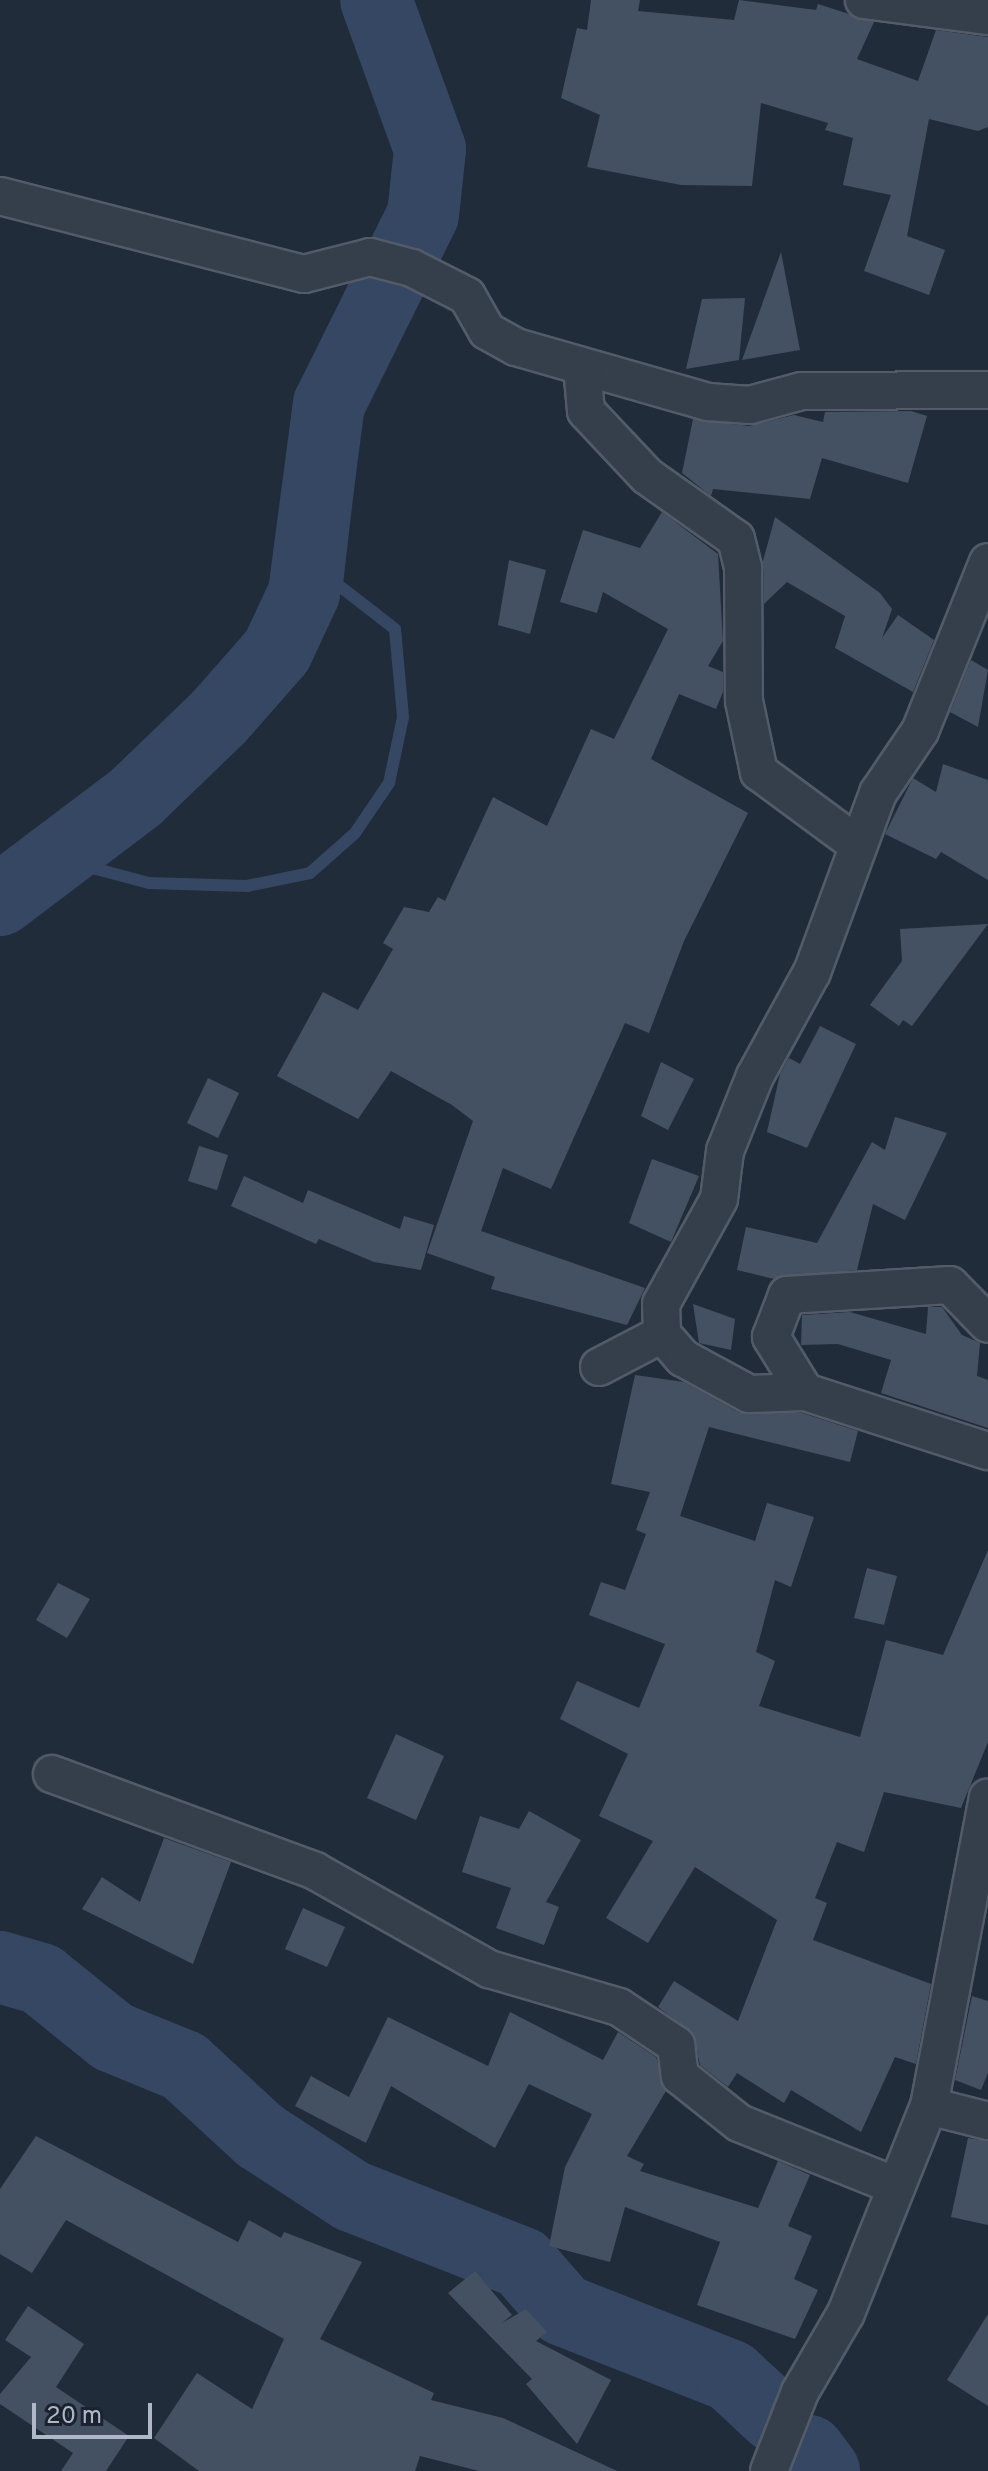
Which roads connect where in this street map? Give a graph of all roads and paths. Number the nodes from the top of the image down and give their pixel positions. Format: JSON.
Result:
{"nodes":[{"id":1,"x":864,"y":0,"type":"edge"},
{"id":2,"x":988,"y":16,"type":"edge"},
{"id":3,"x":0,"y":196,"type":"edge"},
{"id":4,"x":582,"y":367,"type":"junction"},
{"id":5,"x":988,"y":390,"type":"edge"},
{"id":6,"x":988,"y":562,"type":"edge"},
{"id":7,"x":858,"y":845,"type":"junction"},
{"id":8,"x":988,"y":1324,"type":"edge"},
{"id":9,"x":662,"y":1334,"type":"junction"},
{"id":10,"x":599,"y":1367,"type":"dead end"},
{"id":11,"x":805,"y":1392,"type":"junction"},
{"id":12,"x":988,"y":1451,"type":"edge"},
{"id":13,"x":52,"y":1774,"type":"dead end"},
{"id":14,"x":988,"y":1798,"type":"edge"},
{"id":15,"x":982,"y":1866,"type":"edge"},
{"id":16,"x":929,"y":2106,"type":"junction"},
{"id":17,"x":988,"y":2121,"type":"edge"},
{"id":18,"x":896,"y":2186,"type":"junction"},
{"id":19,"x":769,"y":2471,"type":"edge"}],
"edges":[{"from":1,"to":2,"type":"street"},
{"from":3,"to":4,"type":"street"},
{"from":4,"to":5,"type":"street"},
{"from":4,"to":7,"type":"street"},
{"from":6,"to":7,"type":"street"},
{"from":7,"to":9,"type":"street"},
{"from":8,"to":11,"type":"street"},
{"from":9,"to":10,"type":"street"},
{"from":9,"to":11,"type":"street"},
{"from":11,"to":12,"type":"street"},
{"from":13,"to":18,"type":"street"},
{"from":14,"to":15,"type":"street"},
{"from":15,"to":16,"type":"street"},
{"from":16,"to":17,"type":"street"},
{"from":16,"to":18,"type":"street"},
{"from":18,"to":19,"type":"street"}]}
